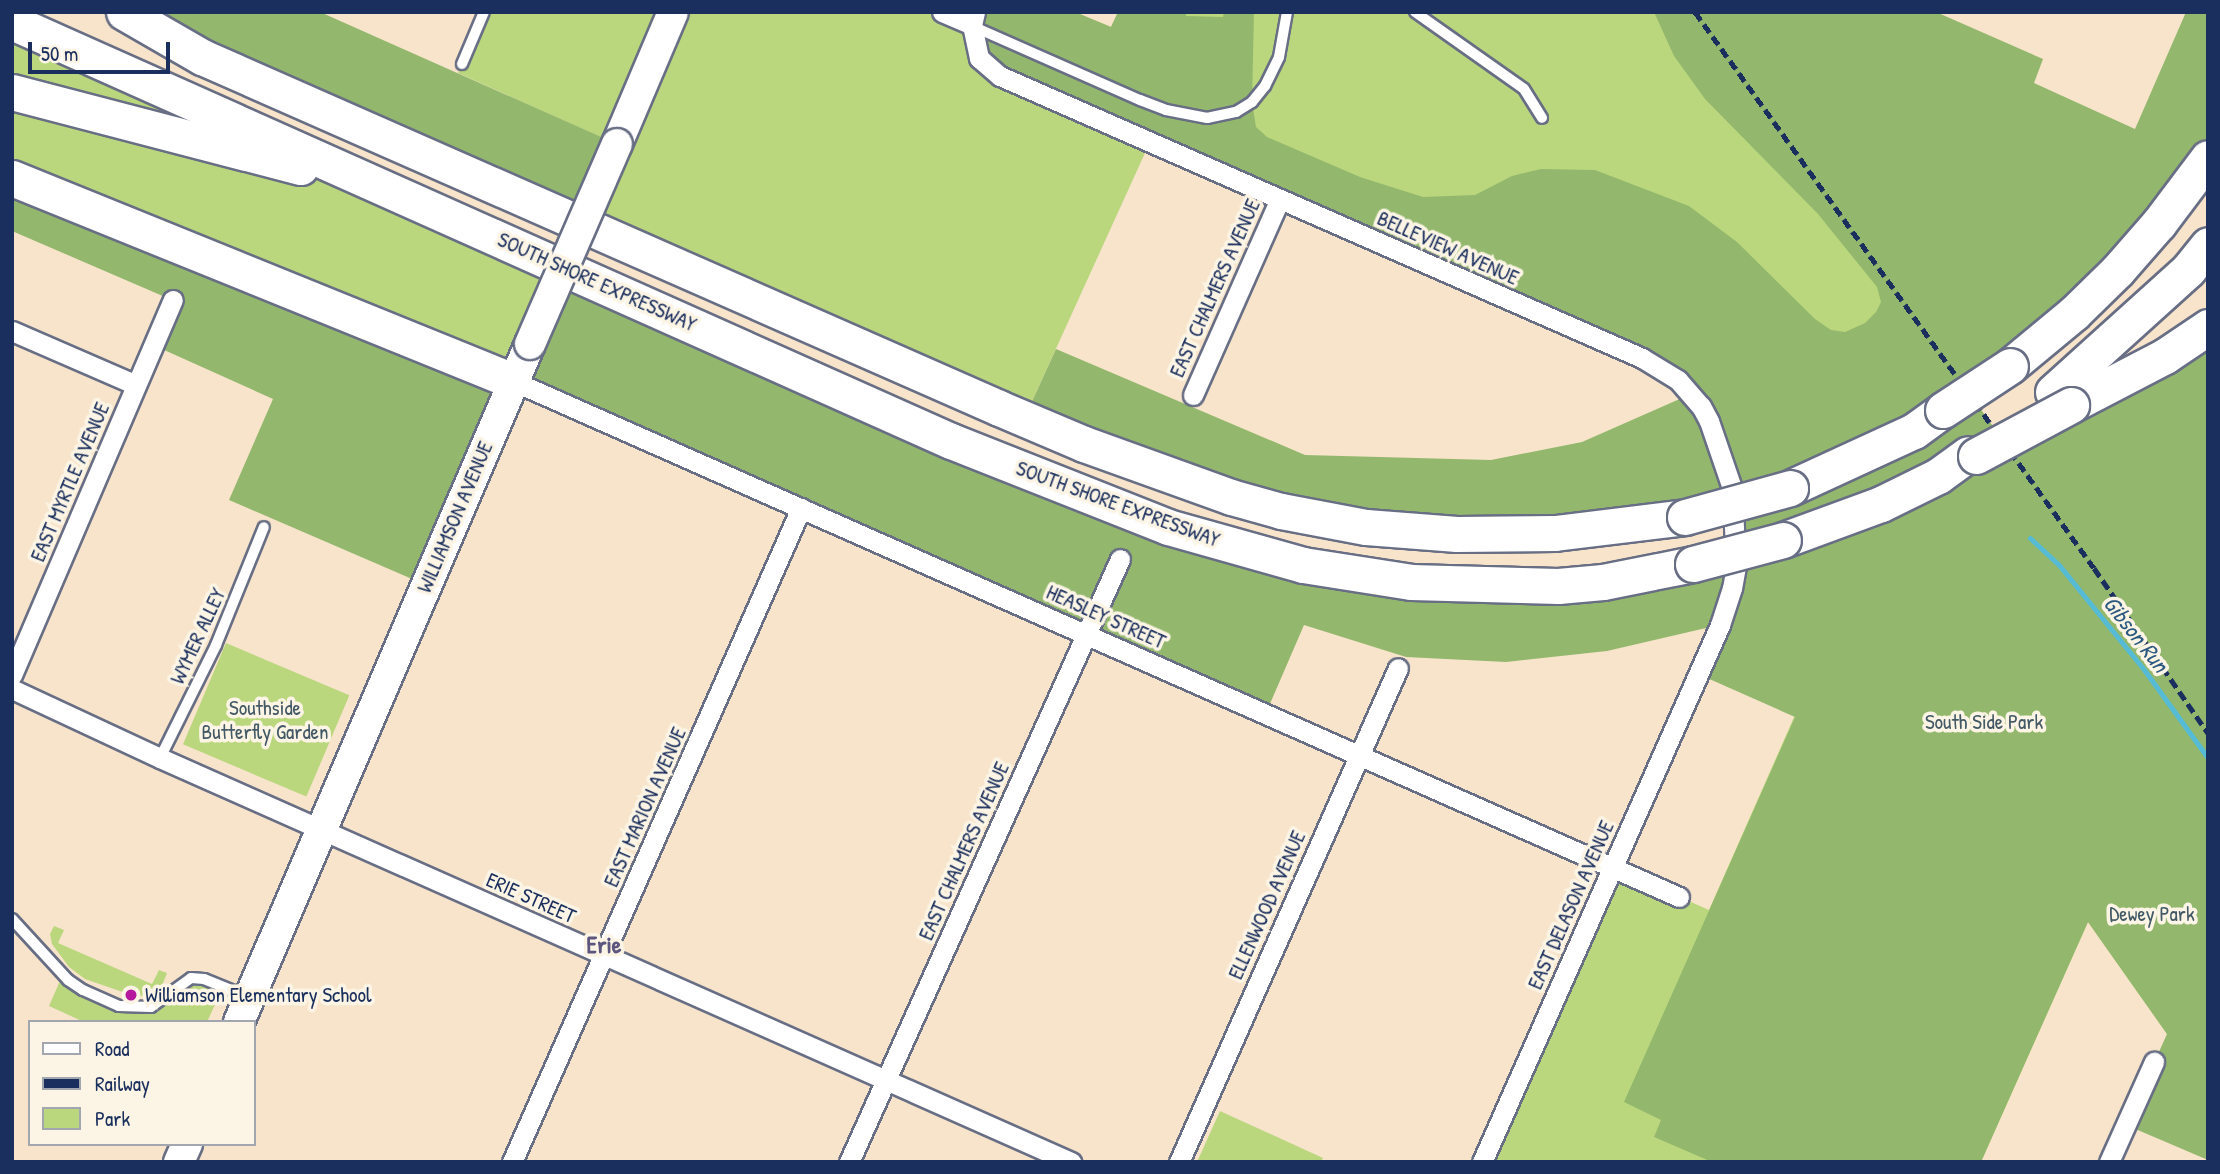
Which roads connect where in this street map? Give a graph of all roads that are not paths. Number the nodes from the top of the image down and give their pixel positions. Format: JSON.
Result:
{"nodes":[{"id":1,"x":124,"y":12,"type":"edge"},
{"id":2,"x":484,"y":12,"type":"edge"},
{"id":3,"x":673,"y":12,"type":"edge"},
{"id":4,"x":942,"y":12,"type":"edge"},
{"id":5,"x":1287,"y":12,"type":"edge"},
{"id":6,"x":1415,"y":12,"type":"edge"},
{"id":7,"x":974,"y":19,"type":"edge"},
{"id":8,"x":12,"y":22,"type":"edge"},
{"id":9,"x":462,"y":64,"type":"dead end"},
{"id":10,"x":12,"y":92,"type":"edge"},
{"id":11,"x":1542,"y":118,"type":"dead end"},
{"id":12,"x":2208,"y":158,"type":"edge"},
{"id":13,"x":12,"y":178,"type":"edge"},
{"id":14,"x":398,"y":193,"type":"junction"},
{"id":15,"x":1280,"y":199,"type":"junction"},
{"id":16,"x":2208,"y":245,"type":"edge"},
{"id":17,"x":173,"y":300,"type":"dead end"},
{"id":18,"x":2208,"y":327,"type":"edge"},
{"id":19,"x":12,"y":331,"type":"edge"},
{"id":20,"x":513,"y":381,"type":"junction"},
{"id":21,"x":136,"y":386,"type":"junction"},
{"id":22,"x":1193,"y":396,"type":"dead end"},
{"id":23,"x":2062,"y":399,"type":"junction"},
{"id":24,"x":801,"y":509,"type":"junction"},
{"id":25,"x":264,"y":527,"type":"dead end"},
{"id":26,"x":1120,"y":559,"type":"dead end"},
{"id":27,"x":1087,"y":634,"type":"junction"},
{"id":28,"x":1398,"y":668,"type":"dead end"},
{"id":29,"x":1701,"y":668,"type":"joint"},
{"id":30,"x":12,"y":675,"type":"edge"},
{"id":31,"x":12,"y":688,"type":"edge"},
{"id":32,"x":1359,"y":755,"type":"junction"},
{"id":33,"x":160,"y":758,"type":"junction"},
{"id":34,"x":321,"y":830,"type":"junction"},
{"id":35,"x":1612,"y":867,"type":"junction"},
{"id":36,"x":1679,"y":897,"type":"dead end"},
{"id":37,"x":12,"y":919,"type":"edge"},
{"id":38,"x":604,"y":955,"type":"junction"},
{"id":39,"x":244,"y":1010,"type":"edge"},
{"id":40,"x":2154,"y":1062,"type":"dead end"},
{"id":41,"x":886,"y":1080,"type":"junction"},
{"id":42,"x":186,"y":1146,"type":"edge"},
{"id":43,"x":179,"y":1162,"type":"edge"},
{"id":44,"x":512,"y":1162,"type":"edge"},
{"id":45,"x":849,"y":1162,"type":"edge"},
{"id":46,"x":1071,"y":1162,"type":"edge"},
{"id":47,"x":1179,"y":1162,"type":"edge"},
{"id":48,"x":1482,"y":1162,"type":"edge"},
{"id":49,"x":2109,"y":1162,"type":"edge"}],
"edges":[{"from":1,"to":12,"type":"highway","name":"SOUTH SHORE EXPRESSWAY","bridge":true},
{"from":2,"to":9,"type":"lane"},
{"from":3,"to":20,"type":"main road","name":"WILLIAMSON AVENUE","bridge":true},
{"from":4,"to":7,"type":"street"},
{"from":5,"to":7,"type":"lane"},
{"from":6,"to":11,"type":"lane"},
{"from":7,"to":15,"type":"street","name":"BELLEVIEW AVENUE"},
{"from":8,"to":14,"type":"highway","name":"SOUTH SHORE EXPRESSWAY"},
{"from":10,"to":14,"type":"highway"},
{"from":13,"to":20,"type":"highway"},
{"from":14,"to":23,"type":"highway","name":"SOUTH SHORE EXPRESSWAY","bridge":true},
{"from":15,"to":22,"type":"street","name":"EAST CHALMERS AVENUE"},
{"from":15,"to":29,"type":"street","name":"BELLEVIEW AVENUE"},
{"from":16,"to":23,"type":"highway","name":"SOUTH SHORE EXPRESSWAY"},
{"from":17,"to":21,"type":"street","name":"EAST MYRTLE AVENUE"},
{"from":18,"to":23,"type":"highway"},
{"from":19,"to":21,"type":"street"},
{"from":20,"to":24,"type":"street","name":"HEASLEY STREET"},
{"from":20,"to":34,"type":"main road","name":"WILLIAMSON AVENUE"},
{"from":21,"to":30,"type":"street","name":"EAST MYRTLE AVENUE"},
{"from":24,"to":27,"type":"street","name":"HEASLEY STREET"},
{"from":24,"to":38,"type":"street","name":"EAST MARION AVENUE"},
{"from":25,"to":33,"type":"lane","name":"WYMER ALLEY"},
{"from":26,"to":27,"type":"street","name":"EAST CHALMERS AVENUE"},
{"from":27,"to":32,"type":"street","name":"HEASLEY STREET"},
{"from":27,"to":41,"type":"street","name":"EAST CHALMERS AVENUE"},
{"from":28,"to":32,"type":"street","name":"ELLENWOOD AVENUE"},
{"from":29,"to":35,"type":"street","name":"EAST DELASON AVENUE"},
{"from":31,"to":33,"type":"street","name":"ERIE STREET"},
{"from":32,"to":35,"type":"street","name":"HEASLEY STREET"},
{"from":32,"to":47,"type":"street","name":"ELLENWOOD AVENUE"},
{"from":33,"to":34,"type":"street","name":"ERIE STREET"},
{"from":34,"to":38,"type":"street","name":"ERIE STREET"},
{"from":34,"to":39,"type":"main road","name":"WILLIAMSON AVENUE"},
{"from":35,"to":36,"type":"street","name":"HEASLEY STREET"},
{"from":35,"to":48,"type":"street","name":"EAST DELASON AVENUE"},
{"from":37,"to":39,"type":"lane"},
{"from":38,"to":41,"type":"street","name":"ERIE STREET"},
{"from":38,"to":44,"type":"street","name":"EAST MARION AVENUE"},
{"from":40,"to":49,"type":"street"},
{"from":41,"to":45,"type":"street","name":"EAST CHALMERS AVENUE"},
{"from":41,"to":46,"type":"street","name":"ERIE STREET"},
{"from":42,"to":43,"type":"main road"}]}
